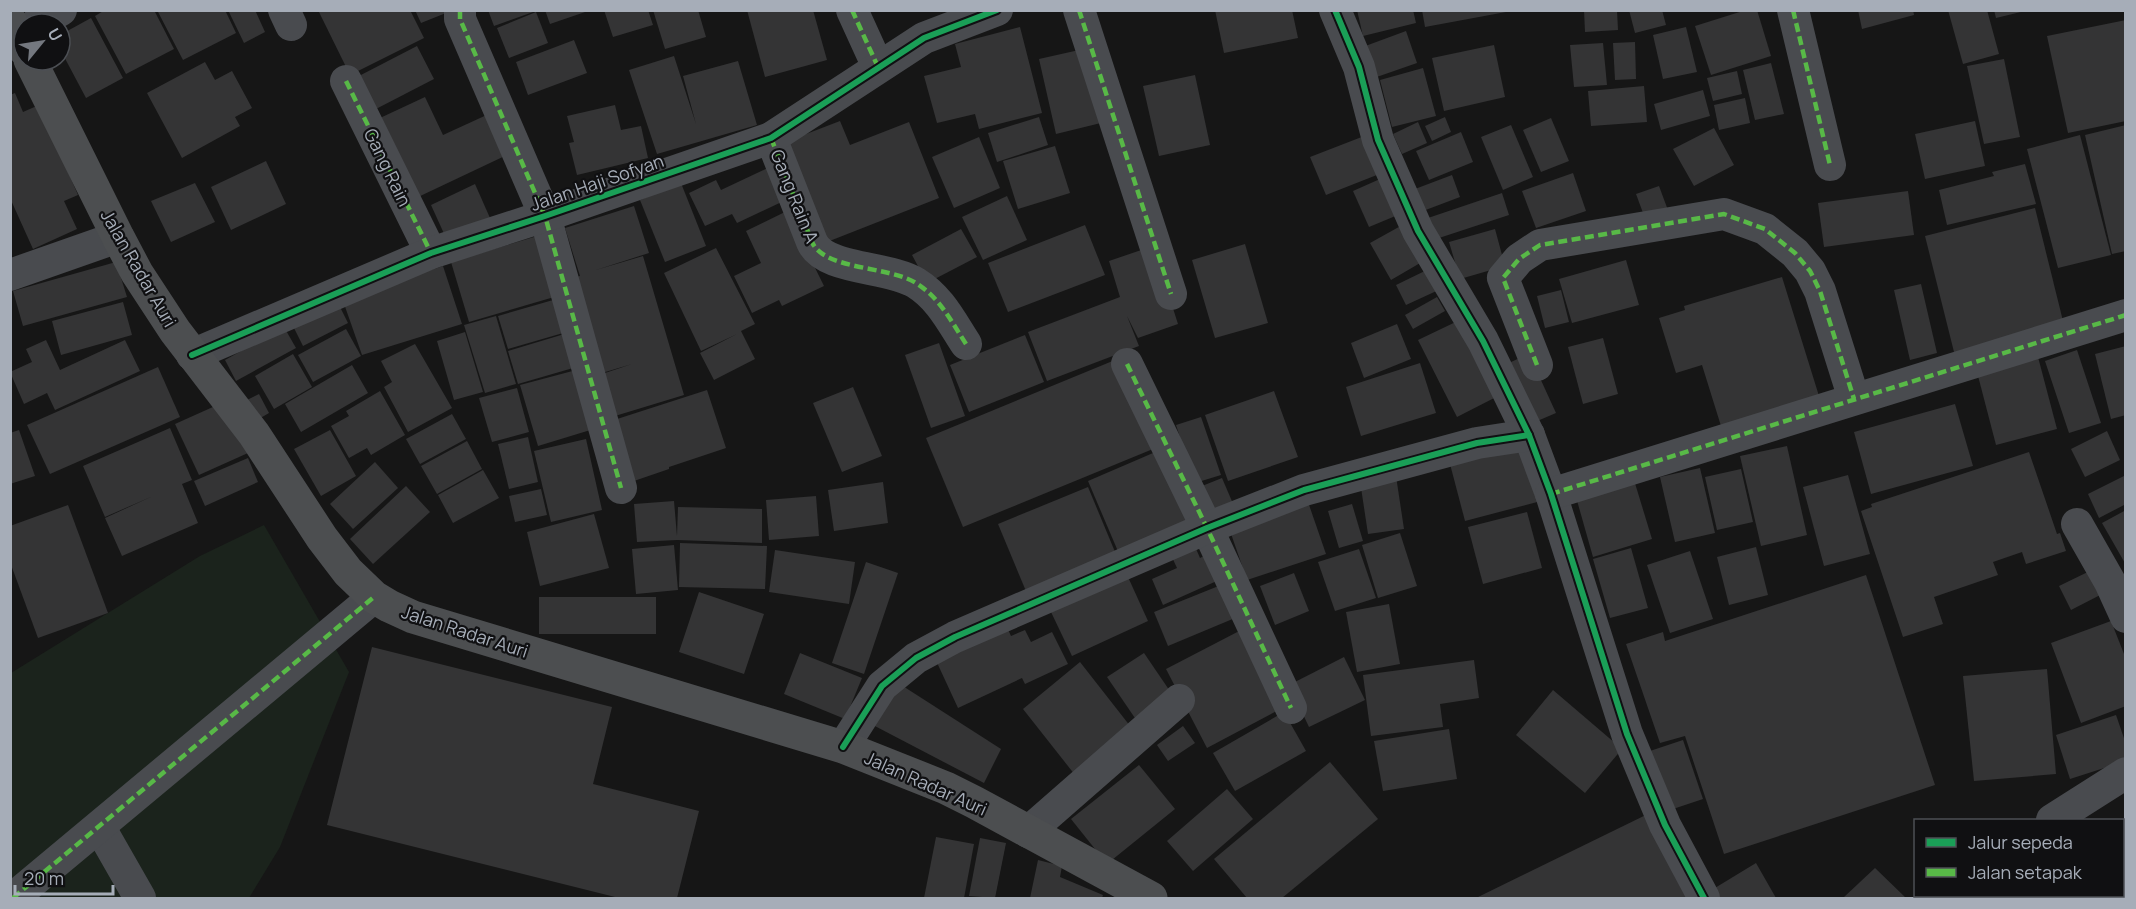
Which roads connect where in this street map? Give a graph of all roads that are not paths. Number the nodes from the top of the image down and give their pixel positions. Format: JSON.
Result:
{"nodes":[{"id":1,"x":460,"y":10,"type":"edge"},
{"id":2,"x":852,"y":10,"type":"edge"},
{"id":3,"x":997,"y":10,"type":"edge"},
{"id":4,"x":1078,"y":10,"type":"edge"},
{"id":5,"x":1335,"y":10,"type":"edge"},
{"id":6,"x":1793,"y":10,"type":"edge"},
{"id":7,"x":878,"y":67,"type":"junction"},
{"id":8,"x":40,"y":72,"type":"edge"},
{"id":9,"x":346,"y":81,"type":"dead end"},
{"id":10,"x":771,"y":138,"type":"junction"},
{"id":11,"x":1830,"y":165,"type":"dead end"},
{"id":12,"x":545,"y":216,"type":"junction"},
{"id":13,"x":118,"y":237,"type":"junction"},
{"id":14,"x":431,"y":253,"type":"junction"},
{"id":15,"x":10,"y":276,"type":"edge"},
{"id":16,"x":1171,"y":294,"type":"dead end"},
{"id":17,"x":2126,"y":315,"type":"edge"},
{"id":18,"x":966,"y":344,"type":"dead end"},
{"id":19,"x":192,"y":355,"type":"junction"},
{"id":20,"x":1127,"y":364,"type":"dead end"},
{"id":21,"x":1537,"y":365,"type":"dead end"},
{"id":22,"x":1854,"y":399,"type":"junction"},
{"id":23,"x":1529,"y":435,"type":"junction"},
{"id":24,"x":621,"y":488,"type":"dead end"},
{"id":25,"x":1551,"y":494,"type":"junction"},
{"id":26,"x":2077,"y":524,"type":"dead end"},
{"id":27,"x":1207,"y":528,"type":"junction"},
{"id":28,"x":374,"y":597,"type":"junction"},
{"id":29,"x":2126,"y":617,"type":"edge"},
{"id":30,"x":1179,"y":700,"type":"dead end"},
{"id":31,"x":1291,"y":708,"type":"dead end"},
{"id":32,"x":843,"y":747,"type":"junction"},
{"id":33,"x":2126,"y":773,"type":"edge"},
{"id":34,"x":2054,"y":819,"type":"edge"},
{"id":35,"x":100,"y":828,"type":"junction"},
{"id":36,"x":1028,"y":832,"type":"junction"},
{"id":37,"x":13,"y":898,"type":"edge"},
{"id":38,"x":140,"y":898,"type":"edge"},
{"id":39,"x":1151,"y":898,"type":"edge"},
{"id":40,"x":1704,"y":898,"type":"edge"}],
"edges":[{"from":1,"to":12,"type":"street"},
{"from":2,"to":7,"type":"street"},
{"from":3,"to":7,"type":"street","name":"Jalan Haji Sofyan"},
{"from":4,"to":16,"type":"street"},
{"from":5,"to":23,"type":"street"},
{"from":6,"to":11,"type":"street"},
{"from":7,"to":10,"type":"street","name":"Jalan Haji Sofyan"},
{"from":8,"to":13,"type":"main road","name":"Jalan Radar Auri"},
{"from":9,"to":14,"type":"street","name":"Gang Rain"},
{"from":10,"to":12,"type":"street","name":"Jalan Haji Sofyan"},
{"from":10,"to":18,"type":"street","name":"Gang Rain A"},
{"from":12,"to":14,"type":"street","name":"Jalan Haji Sofyan"},
{"from":12,"to":24,"type":"street"},
{"from":13,"to":15,"type":"street"},
{"from":13,"to":19,"type":"main road","name":"Jalan Radar Auri"},
{"from":14,"to":19,"type":"street","name":"Jalan Haji Sofyan"},
{"from":17,"to":22,"type":"street"},
{"from":19,"to":28,"type":"main road","name":"Jalan Radar Auri"},
{"from":20,"to":27,"type":"street"},
{"from":21,"to":22,"type":"street"},
{"from":22,"to":25,"type":"street"},
{"from":23,"to":25,"type":"street"},
{"from":23,"to":27,"type":"street"},
{"from":25,"to":40,"type":"street"},
{"from":26,"to":29,"type":"street"},
{"from":27,"to":31,"type":"street"},
{"from":27,"to":32,"type":"street"},
{"from":28,"to":32,"type":"main road","name":"Jalan Radar Auri"},
{"from":28,"to":35,"type":"street"},
{"from":30,"to":36,"type":"street"},
{"from":32,"to":36,"type":"main road","name":"Jalan Radar Auri"},
{"from":33,"to":34,"type":"street"},
{"from":35,"to":37,"type":"street"},
{"from":35,"to":38,"type":"street"},
{"from":36,"to":39,"type":"main road","name":"Jalan Radar Auri"}]}
